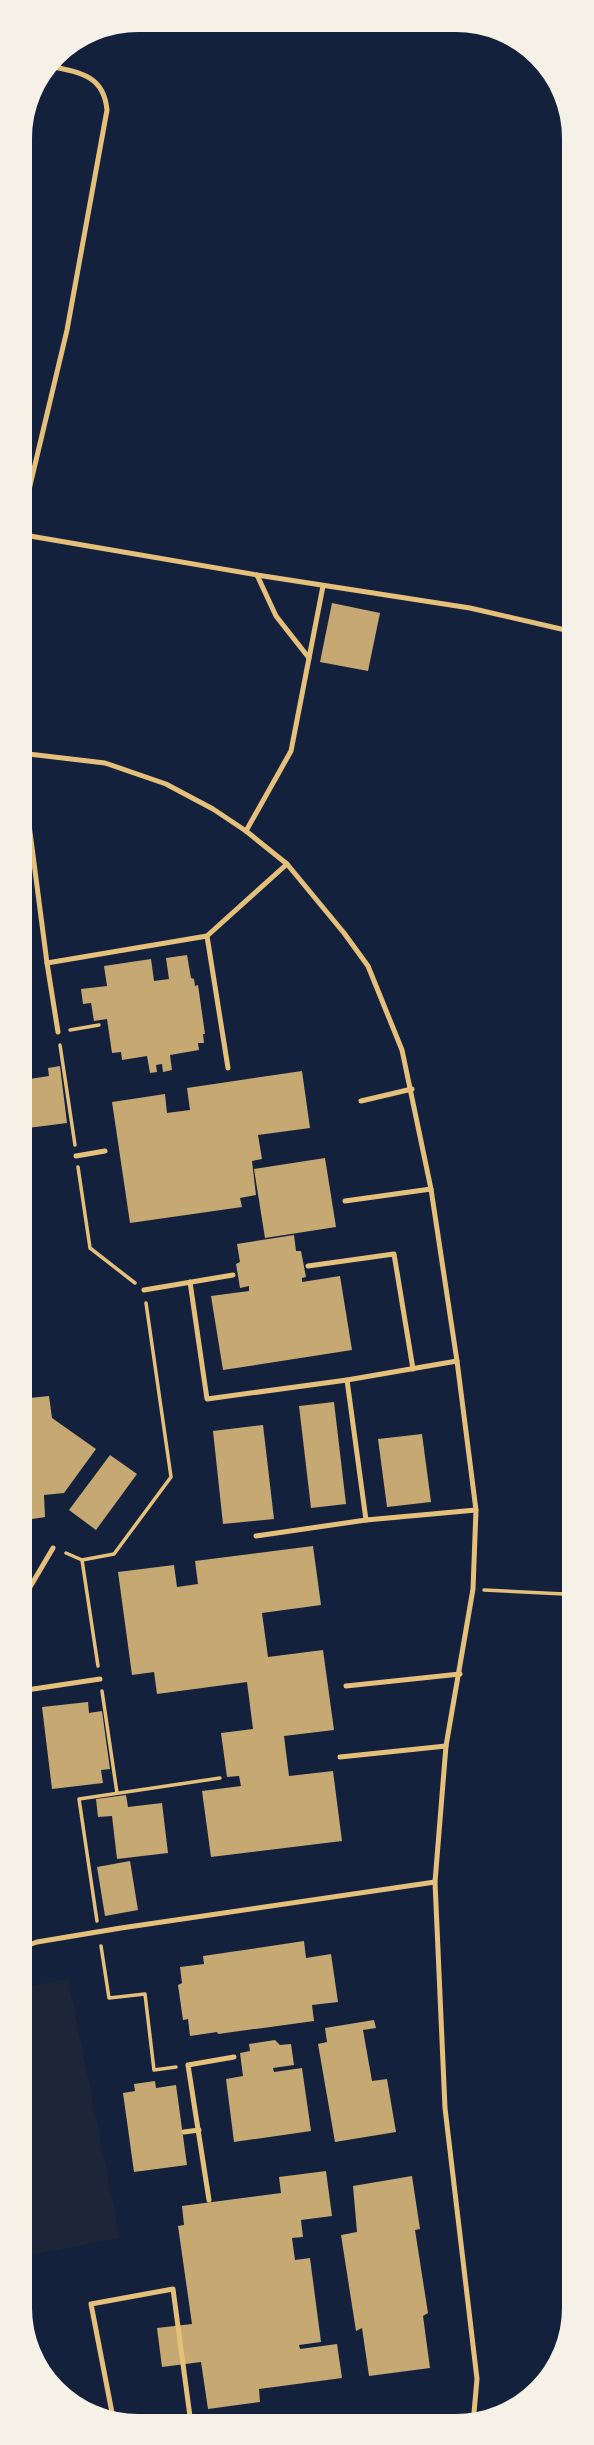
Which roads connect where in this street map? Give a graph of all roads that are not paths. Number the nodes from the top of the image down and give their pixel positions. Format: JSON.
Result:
{"nodes":[{"id":1,"x":58,"y":68,"type":"edge"},
{"id":2,"x":32,"y":478,"type":"edge"},
{"id":3,"x":32,"y":536,"type":"edge"},
{"id":4,"x":257,"y":575,"type":"junction"},
{"id":5,"x":323,"y":586,"type":"junction"},
{"id":6,"x":562,"y":629,"type":"edge"},
{"id":7,"x":309,"y":658,"type":"junction"},
{"id":8,"x":32,"y":755,"type":"edge"},
{"id":9,"x":246,"y":831,"type":"junction"},
{"id":10,"x":32,"y":844,"type":"edge"},
{"id":11,"x":287,"y":864,"type":"junction"},
{"id":12,"x":206,"y":936,"type":"junction"},
{"id":13,"x":47,"y":963,"type":"junction"},
{"id":14,"x":58,"y":1032,"type":"road end"},
{"id":15,"x":228,"y":1068,"type":"dead end"},
{"id":16,"x":412,"y":1089,"type":"junction"},
{"id":17,"x":361,"y":1101,"type":"dead end"},
{"id":18,"x":105,"y":1152,"type":"dead end"},
{"id":19,"x":76,"y":1156,"type":"road end"},
{"id":20,"x":431,"y":1189,"type":"junction"},
{"id":21,"x":345,"y":1201,"type":"dead end"},
{"id":22,"x":308,"y":1266,"type":"dead end"},
{"id":23,"x":233,"y":1275,"type":"dead end"},
{"id":24,"x":190,"y":1282,"type":"junction"},
{"id":25,"x":144,"y":1290,"type":"road end"},
{"id":26,"x":457,"y":1361,"type":"junction"},
{"id":27,"x":413,"y":1369,"type":"junction"},
{"id":28,"x":347,"y":1380,"type":"junction"},
{"id":29,"x":476,"y":1510,"type":"junction"},
{"id":30,"x":366,"y":1520,"type":"junction"},
{"id":31,"x":256,"y":1536,"type":"dead end"},
{"id":32,"x":53,"y":1548,"type":"road end"},
{"id":33,"x":31,"y":1585,"type":"edge"},
{"id":34,"x":460,"y":1674,"type":"junction"},
{"id":35,"x":100,"y":1679,"type":"dead end"},
{"id":36,"x":346,"y":1686,"type":"dead end"},
{"id":37,"x":31,"y":1689,"type":"edge"},
{"id":38,"x":446,"y":1746,"type":"junction"},
{"id":39,"x":340,"y":1757,"type":"dead end"},
{"id":40,"x":435,"y":1882,"type":"junction"},
{"id":41,"x":31,"y":1944,"type":"edge"},
{"id":42,"x":234,"y":2057,"type":"dead end"},
{"id":43,"x":199,"y":2130,"type":"junction"},
{"id":44,"x":184,"y":2132,"type":"dead end"},
{"id":45,"x":209,"y":2200,"type":"dead end"},
{"id":46,"x":111,"y":2410,"type":"edge"},
{"id":47,"x":474,"y":2412,"type":"edge"},
{"id":48,"x":190,"y":2414,"type":"edge"}],
"edges":[{"from":1,"to":2,"type":"lane"},
{"from":3,"to":4,"type":"lane"},
{"from":4,"to":5,"type":"lane"},
{"from":4,"to":7,"type":"lane"},
{"from":5,"to":6,"type":"lane"},
{"from":5,"to":7,"type":"lane"},
{"from":7,"to":9,"type":"lane"},
{"from":8,"to":9,"type":"lane"},
{"from":9,"to":11,"type":"lane"},
{"from":10,"to":13,"type":"lane"},
{"from":11,"to":12,"type":"lane"},
{"from":11,"to":16,"type":"lane"},
{"from":12,"to":13,"type":"lane"},
{"from":12,"to":15,"type":"lane"},
{"from":13,"to":14,"type":"lane"},
{"from":16,"to":17,"type":"lane"},
{"from":16,"to":20,"type":"lane"},
{"from":18,"to":19,"type":"lane"},
{"from":20,"to":21,"type":"lane"},
{"from":20,"to":26,"type":"lane"},
{"from":22,"to":27,"type":"lane"},
{"from":23,"to":24,"type":"lane"},
{"from":24,"to":25,"type":"lane"},
{"from":24,"to":28,"type":"lane"},
{"from":26,"to":27,"type":"lane"},
{"from":26,"to":29,"type":"lane"},
{"from":27,"to":28,"type":"lane"},
{"from":28,"to":30,"type":"lane"},
{"from":29,"to":30,"type":"lane"},
{"from":29,"to":34,"type":"lane"},
{"from":30,"to":31,"type":"lane"},
{"from":32,"to":33,"type":"lane"},
{"from":34,"to":36,"type":"lane"},
{"from":34,"to":38,"type":"lane"},
{"from":35,"to":37,"type":"lane"},
{"from":38,"to":39,"type":"lane"},
{"from":38,"to":40,"type":"lane"},
{"from":40,"to":41,"type":"lane"},
{"from":40,"to":47,"type":"lane"},
{"from":42,"to":43,"type":"lane"},
{"from":43,"to":44,"type":"lane"},
{"from":43,"to":45,"type":"lane"},
{"from":46,"to":48,"type":"lane"}]}
